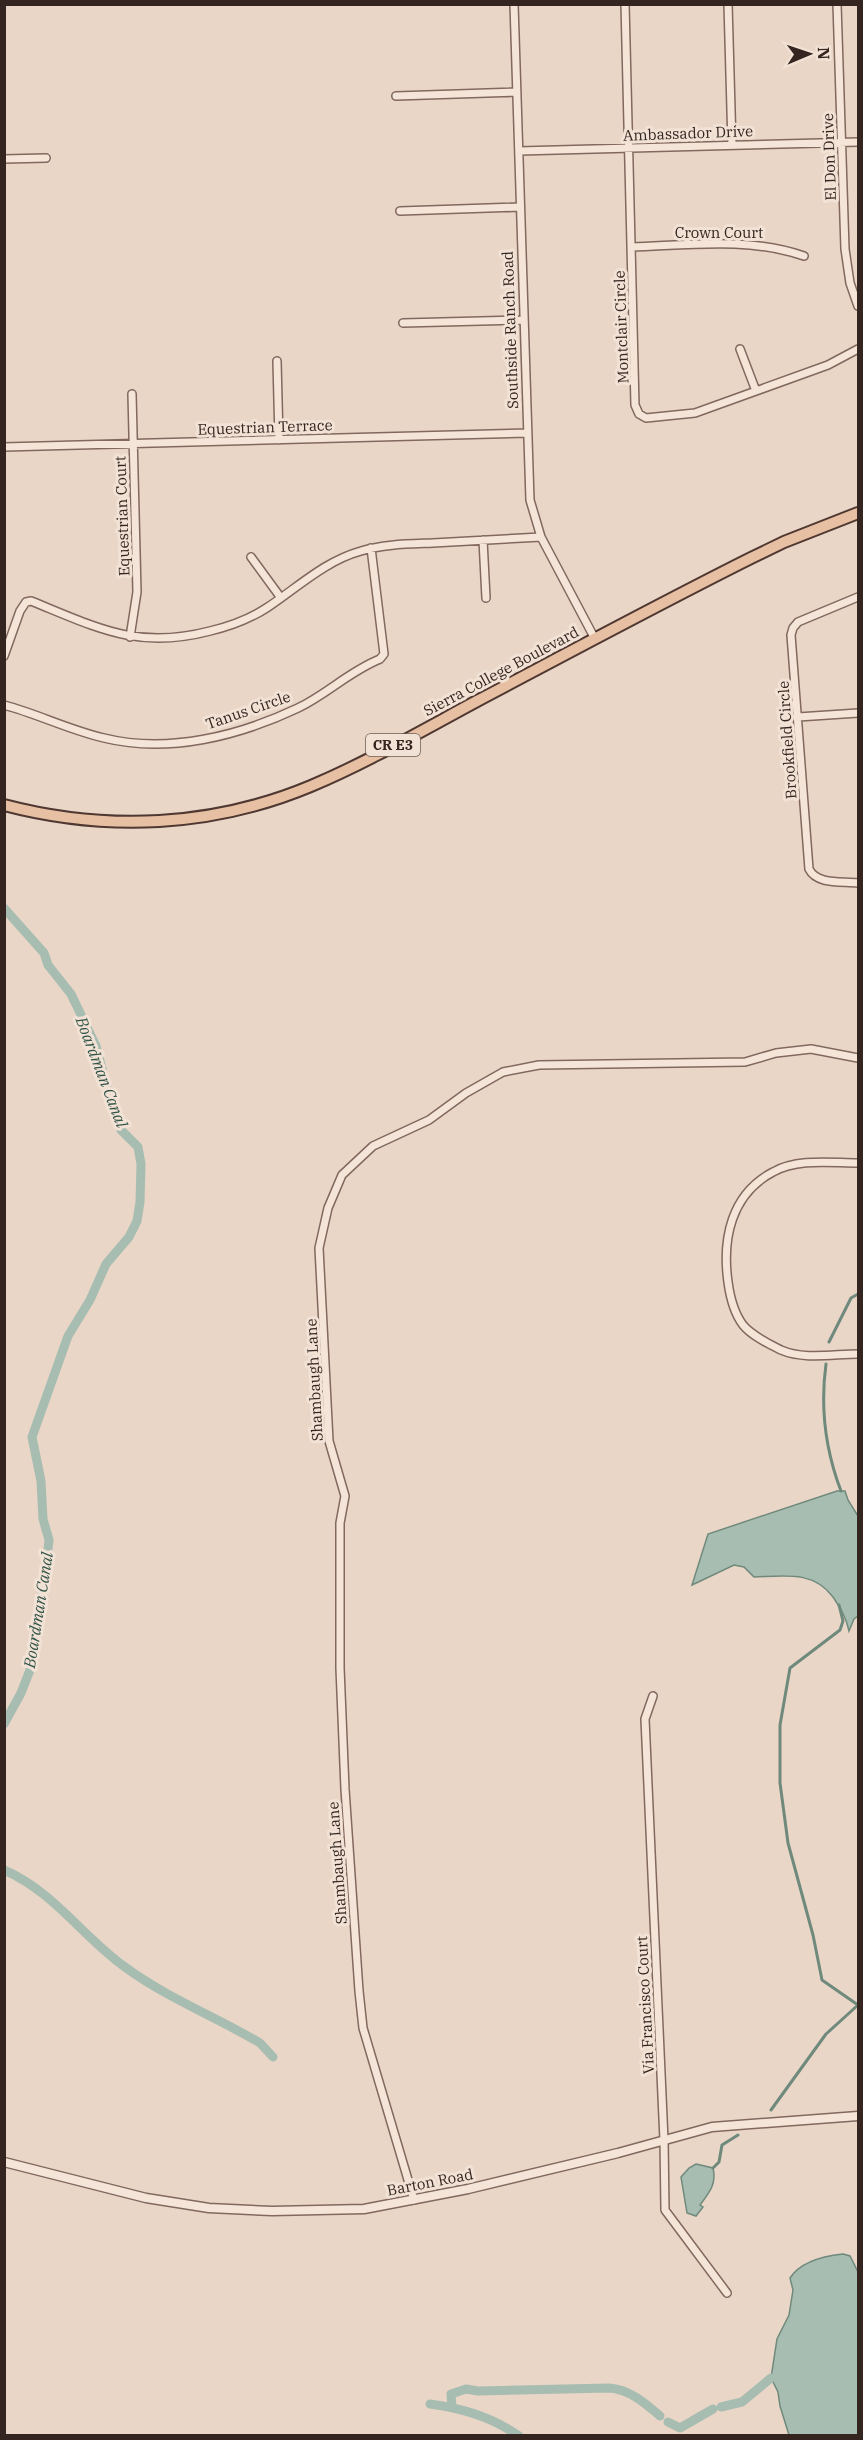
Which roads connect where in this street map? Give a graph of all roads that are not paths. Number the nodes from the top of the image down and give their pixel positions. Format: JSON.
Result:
{"nodes":[{"id":1,"x":514,"y":4,"type":"edge"},
{"id":2,"x":625,"y":4,"type":"edge"},
{"id":3,"x":728,"y":4,"type":"edge"},
{"id":4,"x":837,"y":4,"type":"edge"},
{"id":5,"x":517,"y":92,"type":"junction"},
{"id":6,"x":396,"y":96,"type":"dead end"},
{"id":7,"x":842,"y":142,"type":"junction"},
{"id":8,"x":858,"y":142,"type":"edge"},
{"id":9,"x":732,"y":145,"type":"junction"},
{"id":10,"x":629,"y":148,"type":"junction"},
{"id":11,"x":519,"y":151,"type":"junction"},
{"id":12,"x":46,"y":158,"type":"dead end"},
{"id":13,"x":4,"y":159,"type":"edge"},
{"id":14,"x":520,"y":207,"type":"junction"},
{"id":15,"x":400,"y":210,"type":"dead end"},
{"id":16,"x":632,"y":247,"type":"junction"},
{"id":17,"x":804,"y":256,"type":"dead end"},
{"id":18,"x":858,"y":306,"type":"edge"},
{"id":19,"x":524,"y":320,"type":"junction"},
{"id":20,"x":403,"y":323,"type":"dead end"},
{"id":21,"x":740,"y":349,"type":"dead end"},
{"id":22,"x":858,"y":349,"type":"edge"},
{"id":23,"x":277,"y":361,"type":"dead end"},
{"id":24,"x":756,"y":390,"type":"junction"},
{"id":25,"x":132,"y":394,"type":"dead end"},
{"id":26,"x":527,"y":433,"type":"junction"},
{"id":27,"x":279,"y":440,"type":"junction"},
{"id":28,"x":133,"y":444,"type":"junction"},
{"id":29,"x":4,"y":447,"type":"edge"},
{"id":30,"x":858,"y":513,"type":"edge"},
{"id":31,"x":542,"y":537,"type":"junction"},
{"id":32,"x":483,"y":540,"type":"junction"},
{"id":33,"x":371,"y":548,"type":"junction"},
{"id":34,"x":251,"y":557,"type":"dead end"},
{"id":35,"x":858,"y":597,"type":"edge"},
{"id":36,"x":281,"y":598,"type":"junction"},
{"id":37,"x":486,"y":598,"type":"dead end"},
{"id":38,"x":130,"y":637,"type":"junction"},
{"id":39,"x":595,"y":639,"type":"junction"},
{"id":40,"x":4,"y":656,"type":"edge"},
{"id":41,"x":4,"y":705,"type":"edge"},
{"id":42,"x":858,"y":713,"type":"edge"},
{"id":43,"x":798,"y":717,"type":"junction"},
{"id":44,"x":4,"y":805,"type":"edge"},
{"id":45,"x":858,"y":883,"type":"edge"},
{"id":46,"x":858,"y":1058,"type":"edge"},
{"id":47,"x":858,"y":1162,"type":"edge"},
{"id":48,"x":858,"y":1354,"type":"edge"},
{"id":49,"x":653,"y":1696,"type":"dead end"},
{"id":50,"x":858,"y":2116,"type":"edge"},
{"id":51,"x":664,"y":2140,"type":"junction"},
{"id":52,"x":4,"y":2162,"type":"edge"},
{"id":53,"x":414,"y":2200,"type":"junction"},
{"id":54,"x":727,"y":2293,"type":"dead end"}],
"edges":[{"from":1,"to":5,"type":"street","name":"Southside Ranch Road"},
{"from":2,"to":10,"type":"street","name":"Montclair Circle"},
{"from":3,"to":9,"type":"street"},
{"from":4,"to":7,"type":"street","name":"El Don Drive"},
{"from":5,"to":6,"type":"street"},
{"from":5,"to":11,"type":"street","name":"Southside Ranch Road"},
{"from":7,"to":8,"type":"street","name":"Ambassador Drive"},
{"from":7,"to":9,"type":"street","name":"Ambassador Drive"},
{"from":7,"to":18,"type":"street","name":"El Don Drive"},
{"from":9,"to":10,"type":"street","name":"Ambassador Drive"},
{"from":10,"to":11,"type":"street","name":"Ambassador Drive"},
{"from":10,"to":16,"type":"street","name":"Montclair Circle"},
{"from":11,"to":14,"type":"street","name":"Southside Ranch Road"},
{"from":12,"to":13,"type":"street"},
{"from":14,"to":15,"type":"street"},
{"from":14,"to":19,"type":"street","name":"Southside Ranch Road"},
{"from":16,"to":17,"type":"street","name":"Crown Court"},
{"from":16,"to":24,"type":"street","name":"Montclair Circle"},
{"from":19,"to":20,"type":"street"},
{"from":19,"to":26,"type":"street","name":"Southside Ranch Road"},
{"from":21,"to":24,"type":"street"},
{"from":22,"to":24,"type":"street","name":"Montclair Circle"},
{"from":23,"to":27,"type":"street"},
{"from":25,"to":28,"type":"street","name":"Equestrian Court"},
{"from":26,"to":27,"type":"street","name":"Equestrian Terrace"},
{"from":26,"to":31,"type":"street","name":"Southside Ranch Road"},
{"from":27,"to":28,"type":"street","name":"Equestrian Terrace"},
{"from":28,"to":29,"type":"street","name":"Equestrian Terrace"},
{"from":28,"to":38,"type":"street","name":"Equestrian Court"},
{"from":30,"to":39,"type":"main road","name":"Sierra College Boulevard","number":"CR E3"},
{"from":31,"to":32,"type":"street"},
{"from":31,"to":39,"type":"street","name":"Southside Ranch Road"},
{"from":32,"to":33,"type":"street"},
{"from":32,"to":37,"type":"street"},
{"from":33,"to":36,"type":"street"},
{"from":33,"to":41,"type":"street","name":"Tanus Circle"},
{"from":34,"to":36,"type":"street"},
{"from":35,"to":43,"type":"street","name":"Brookfield Circle"},
{"from":36,"to":38,"type":"street"},
{"from":38,"to":40,"type":"street"},
{"from":39,"to":44,"type":"main road","name":"Sierra College Boulevard","number":"CR E3"},
{"from":42,"to":43,"type":"street"},
{"from":43,"to":45,"type":"street","name":"Brookfield Circle"},
{"from":46,"to":53,"type":"street","name":"Shambaugh Lane"},
{"from":47,"to":48,"type":"street"},
{"from":49,"to":51,"type":"street","name":"Via Francisco Court"},
{"from":50,"to":51,"type":"street","name":"Barton Road"},
{"from":51,"to":53,"type":"street","name":"Barton Road"},
{"from":51,"to":54,"type":"street","name":"Via Francisco Court"},
{"from":52,"to":53,"type":"street","name":"Barton Road"}]}
